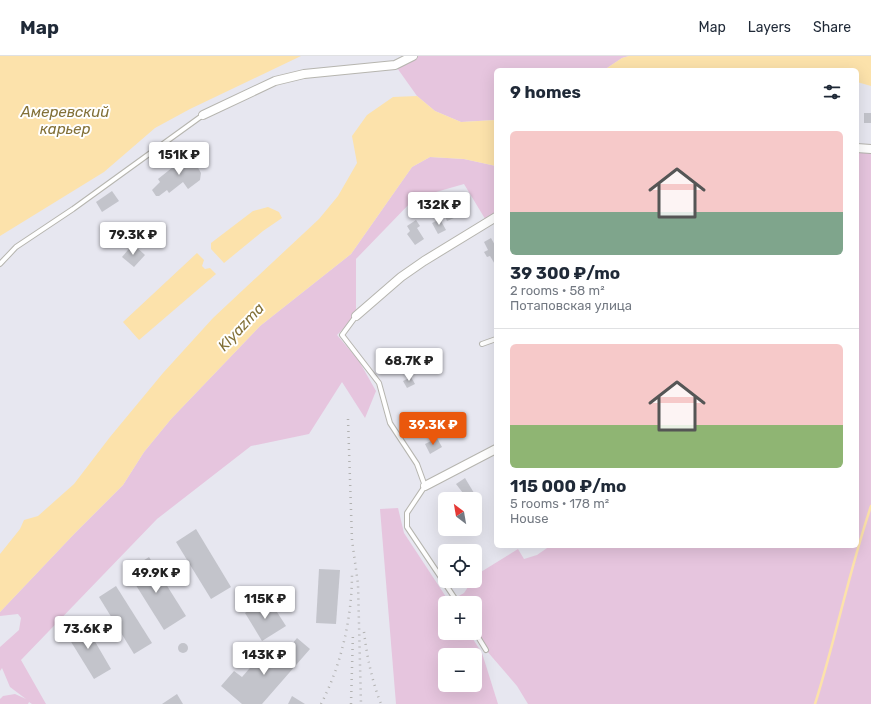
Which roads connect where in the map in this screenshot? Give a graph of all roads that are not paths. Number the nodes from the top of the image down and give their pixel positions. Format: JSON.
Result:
{"nodes":[{"id":1,"x":413,"y":56,"type":"edge"},
{"id":2,"x":202,"y":115,"type":"joint"},
{"id":3,"x":871,"y":149,"type":"edge"},
{"id":4,"x":859,"y":150,"type":"edge"},
{"id":5,"x":494,"y":218,"type":"edge"},
{"id":6,"x":0,"y":264,"type":"edge"},
{"id":7,"x":356,"y":316,"type":"joint"},
{"id":8,"x":494,"y":339,"type":"edge"},
{"id":9,"x":482,"y":344,"type":"dead end"},
{"id":10,"x":494,"y":450,"type":"edge"},
{"id":11,"x":425,"y":486,"type":"junction"},
{"id":12,"x":453,"y":596,"type":"edge"},
{"id":13,"x":480,"y":640,"type":"edge"},
{"id":14,"x":486,"y":650,"type":"dead end"}],
"edges":[{"from":1,"to":2,"type":"street"},
{"from":2,"to":6,"type":"lane"},
{"from":3,"to":4,"type":"street"},
{"from":5,"to":7,"type":"street"},
{"from":7,"to":11,"type":"lane"},
{"from":8,"to":9,"type":"lane"},
{"from":10,"to":11,"type":"street"},
{"from":11,"to":12,"type":"lane"},
{"from":13,"to":14,"type":"lane"}]}
